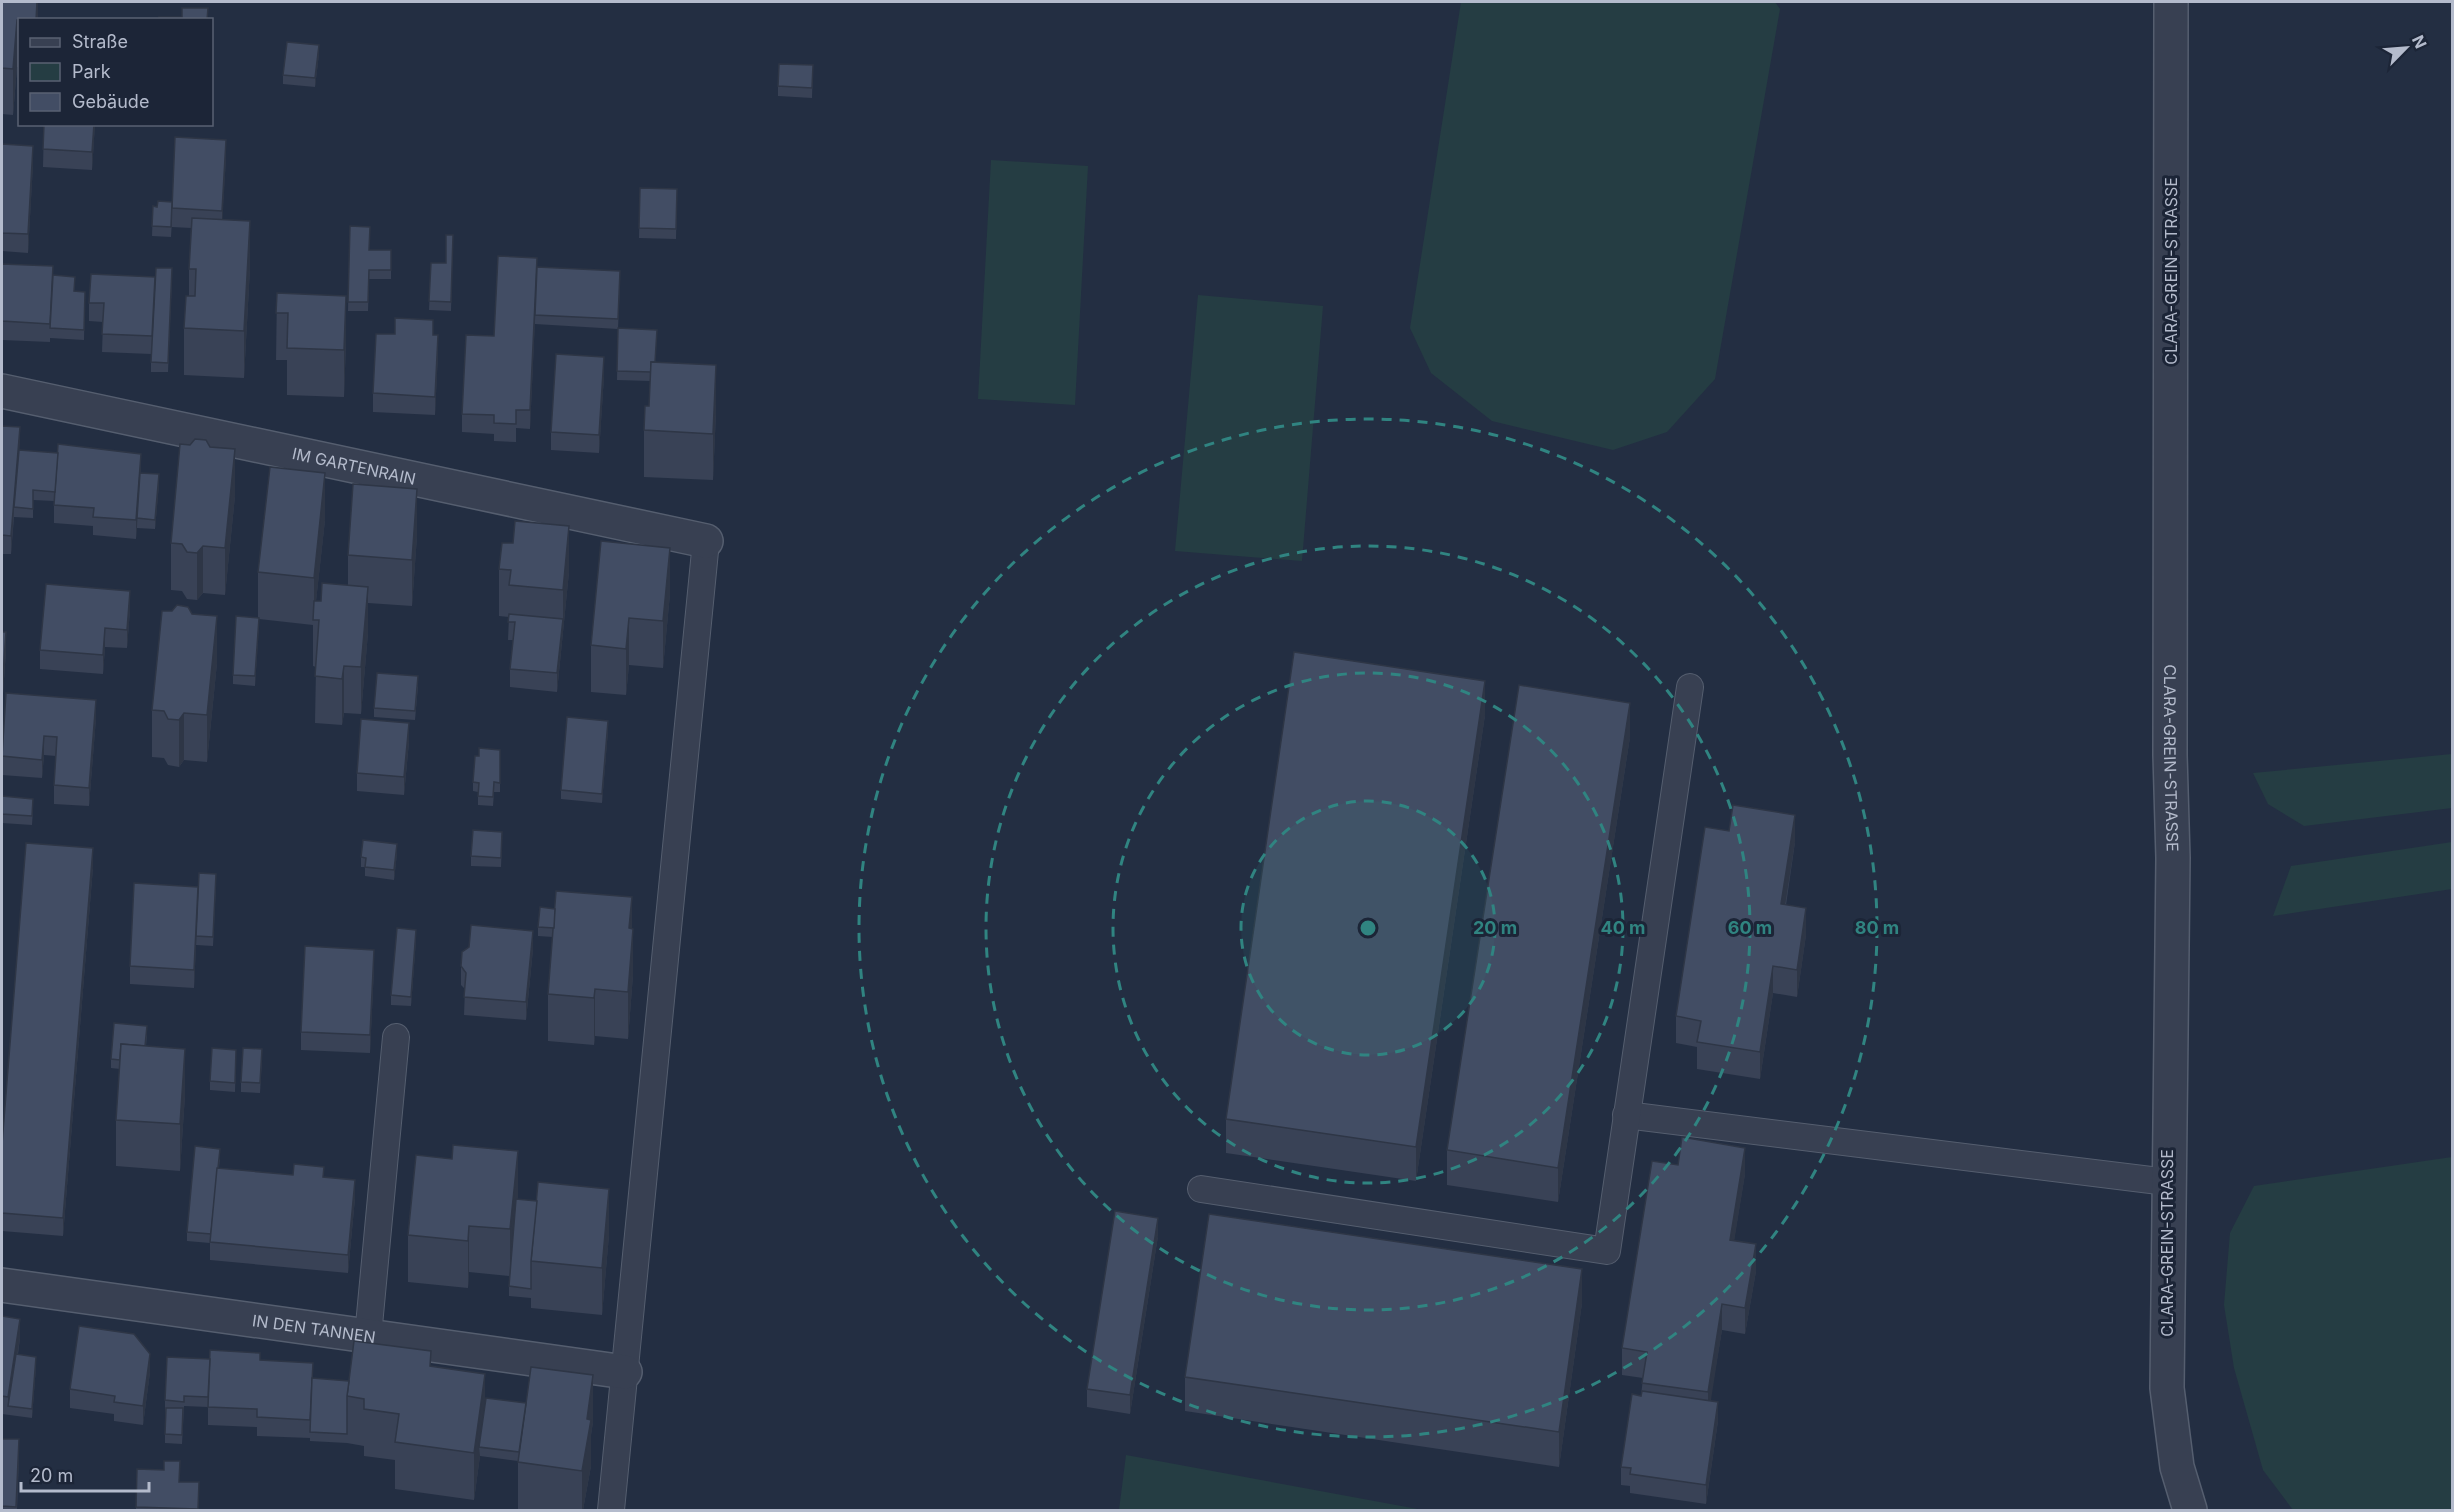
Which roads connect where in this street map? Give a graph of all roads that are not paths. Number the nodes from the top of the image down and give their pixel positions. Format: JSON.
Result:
{"nodes":[{"id":1,"x":2171,"y":2,"type":"edge"},
{"id":2,"x":2,"y":391,"type":"edge"},
{"id":3,"x":706,"y":541,"type":"joint"},
{"id":4,"x":1690,"y":687,"type":"dead end"},
{"id":5,"x":396,"y":1037,"type":"dead end"},
{"id":6,"x":1626,"y":1114,"type":"junction"},
{"id":7,"x":2168,"y":1182,"type":"junction"},
{"id":8,"x":1201,"y":1189,"type":"dead end"},
{"id":9,"x":2,"y":1285,"type":"edge"},
{"id":10,"x":368,"y":1336,"type":"junction"},
{"id":11,"x":626,"y":1372,"type":"junction"},
{"id":12,"x":611,"y":1510,"type":"edge"},
{"id":13,"x":2190,"y":1510,"type":"edge"}],
"edges":[{"from":1,"to":7,"type":"street","name":"CLARA-GREIN-STRASSE"},
{"from":2,"to":3,"type":"street","name":"IM GARTENRAIN"},
{"from":3,"to":11,"type":"lane"},
{"from":4,"to":6,"type":"lane"},
{"from":5,"to":10,"type":"lane"},
{"from":6,"to":7,"type":"lane"},
{"from":6,"to":8,"type":"lane"},
{"from":7,"to":13,"type":"street","name":"CLARA-GREIN-STRASSE"},
{"from":9,"to":10,"type":"street","name":"IN DEN TANNEN"},
{"from":10,"to":11,"type":"street","name":"IN DEN TANNEN"},
{"from":11,"to":12,"type":"lane"}]}
